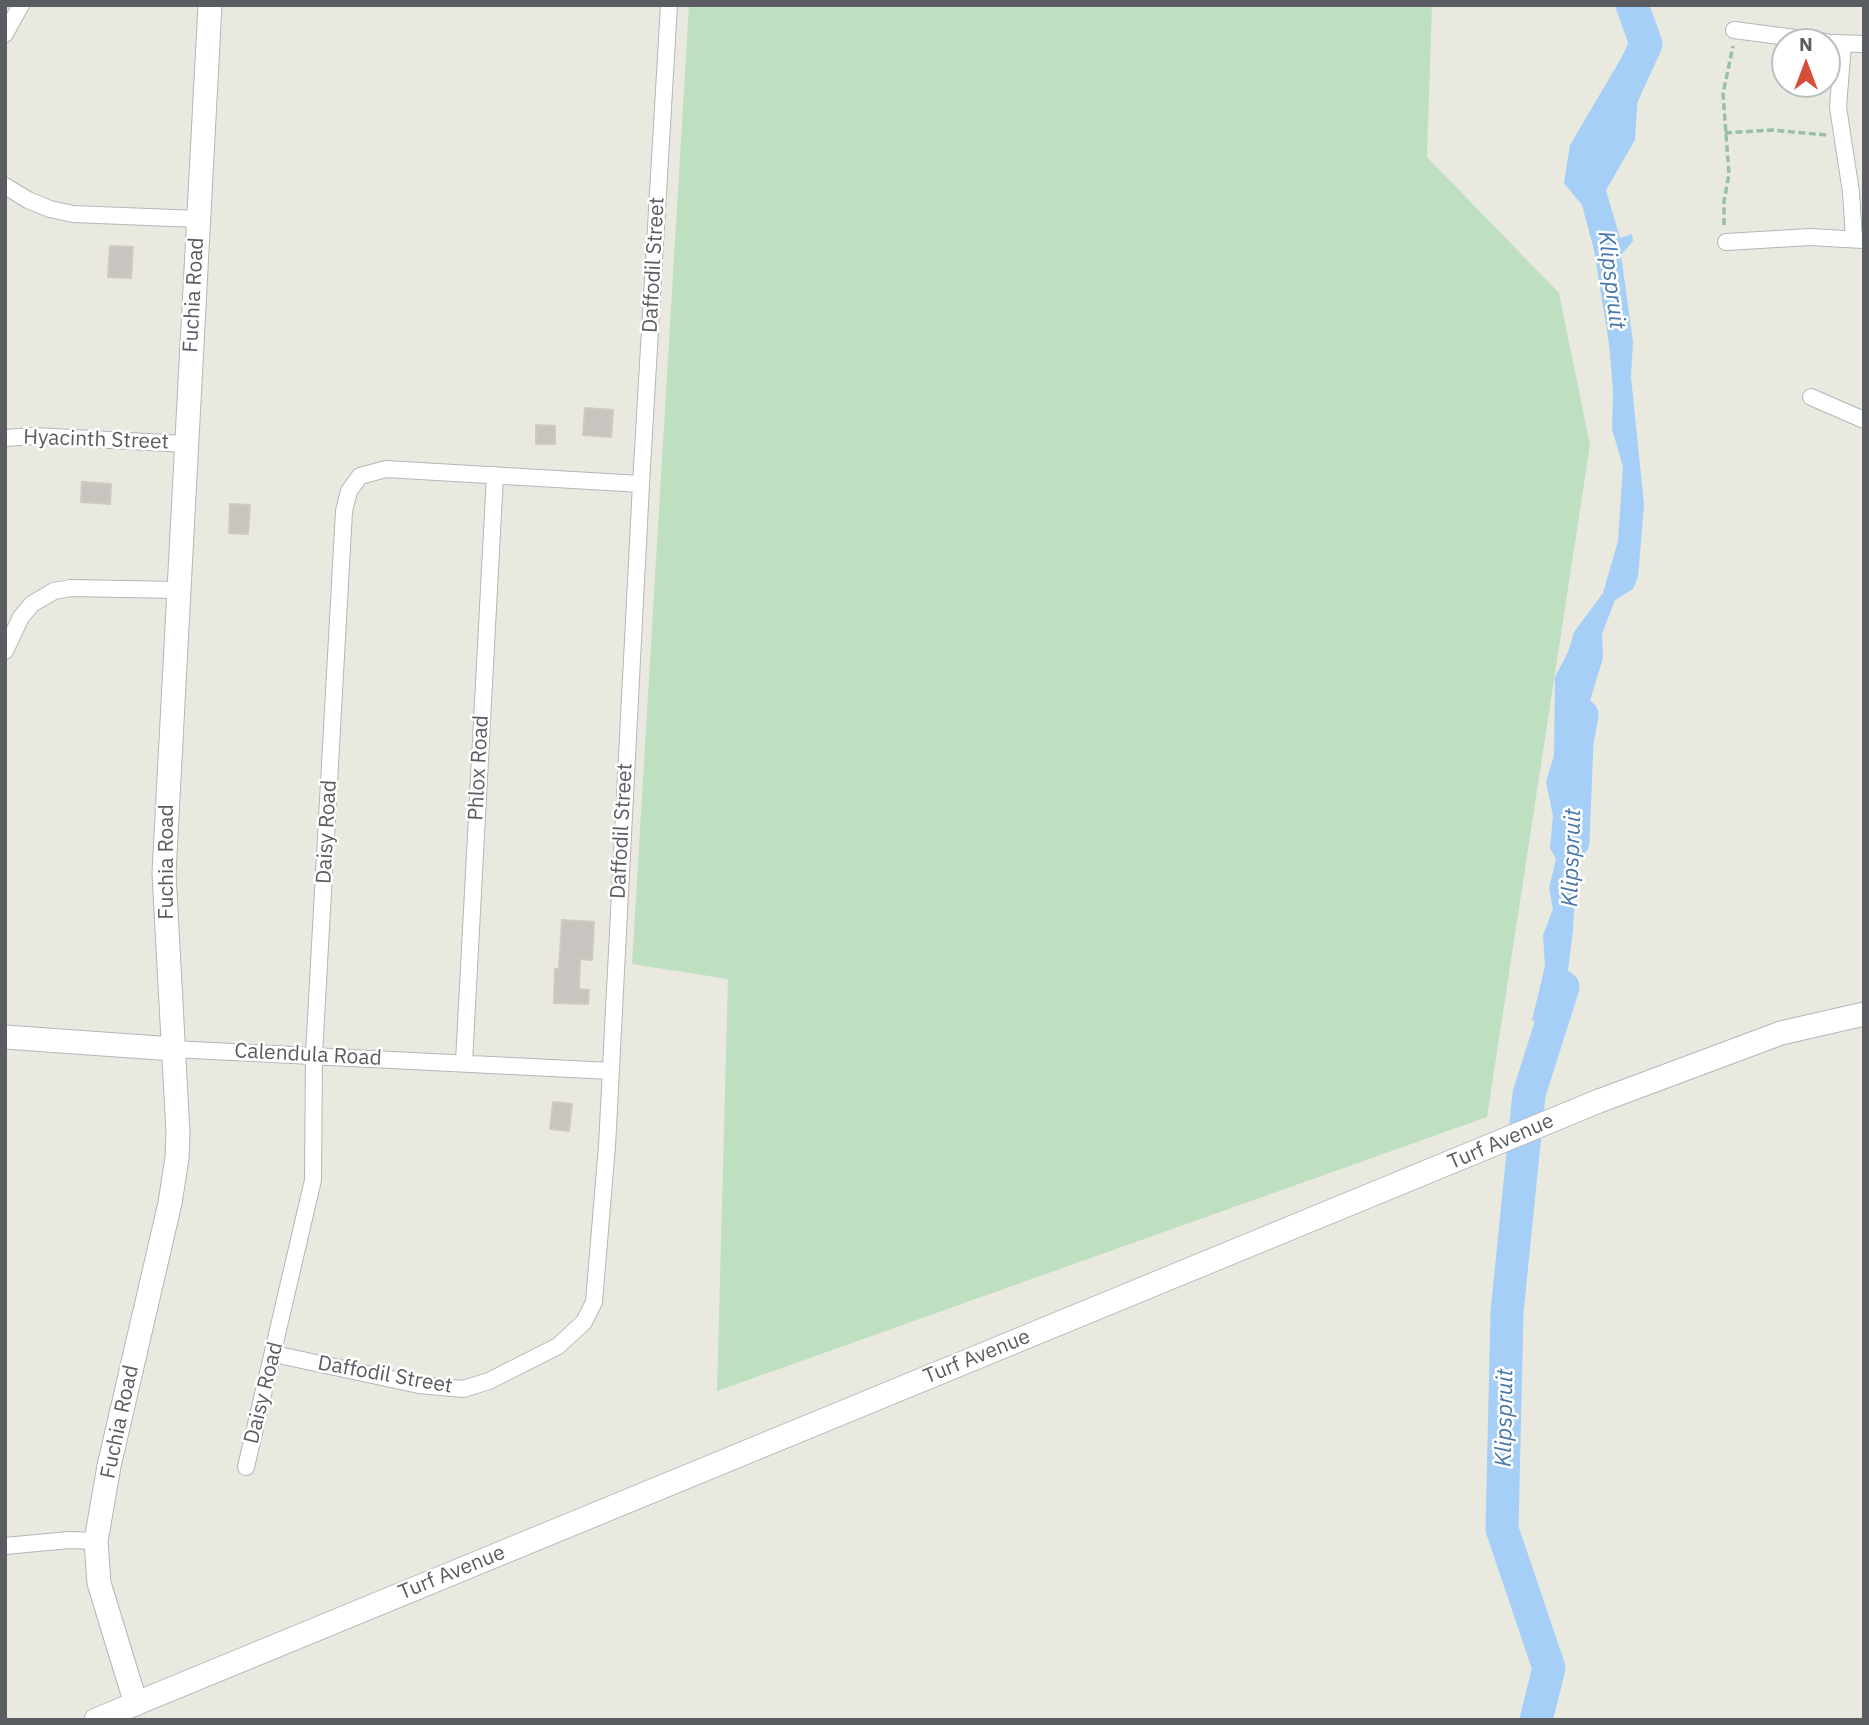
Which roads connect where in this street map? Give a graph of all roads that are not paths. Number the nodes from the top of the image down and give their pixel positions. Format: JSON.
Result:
{"nodes":[{"id":1,"x":21,"y":5,"type":"edge"},
{"id":2,"x":210,"y":5,"type":"edge"},
{"id":3,"x":669,"y":5,"type":"edge"},
{"id":4,"x":1734,"y":30,"type":"road end"},
{"id":5,"x":5,"y":34,"type":"edge"},
{"id":6,"x":1771,"y":35,"type":"edge"},
{"id":7,"x":1841,"y":43,"type":"edge"},
{"id":8,"x":1864,"y":44,"type":"edge"},
{"id":9,"x":1837,"y":98,"type":"edge"},
{"id":10,"x":5,"y":186,"type":"edge"},
{"id":11,"x":198,"y":219,"type":"junction"},
{"id":12,"x":1859,"y":240,"type":"edge"},
{"id":13,"x":1726,"y":242,"type":"road end"},
{"id":14,"x":1811,"y":397,"type":"dead end"},
{"id":15,"x":1864,"y":420,"type":"edge"},
{"id":16,"x":5,"y":438,"type":"edge"},
{"id":17,"x":186,"y":444,"type":"junction"},
{"id":18,"x":495,"y":475,"type":"junction"},
{"id":19,"x":641,"y":484,"type":"junction"},
{"id":20,"x":178,"y":590,"type":"junction"},
{"id":21,"x":5,"y":651,"type":"edge"},
{"id":22,"x":1864,"y":1014,"type":"edge"},
{"id":23,"x":5,"y":1037,"type":"edge"},
{"id":24,"x":173,"y":1049,"type":"junction"},
{"id":25,"x":314,"y":1054,"type":"junction"},
{"id":26,"x":464,"y":1062,"type":"junction"},
{"id":27,"x":610,"y":1071,"type":"junction"},
{"id":28,"x":274,"y":1354,"type":"junction"},
{"id":29,"x":246,"y":1467,"type":"dead end"},
{"id":30,"x":96,"y":1541,"type":"junction"},
{"id":31,"x":5,"y":1546,"type":"edge"},
{"id":32,"x":136,"y":1704,"type":"junction"},
{"id":33,"x":96,"y":1720,"type":"edge"}],
"edges":[{"from":1,"to":5,"type":"street"},
{"from":2,"to":11,"type":"main road","name":"Fuchia Road"},
{"from":3,"to":19,"type":"street","name":"Daffodil Street"},
{"from":4,"to":6,"type":"street"},
{"from":7,"to":8,"type":"street"},
{"from":9,"to":12,"type":"street"},
{"from":10,"to":11,"type":"street"},
{"from":11,"to":17,"type":"main road","name":"Fuchia Road"},
{"from":12,"to":13,"type":"street"},
{"from":14,"to":15,"type":"street"},
{"from":16,"to":17,"type":"street","name":"Hyacinth Street"},
{"from":17,"to":20,"type":"main road","name":"Fuchia Road"},
{"from":18,"to":19,"type":"street","name":"Daisy Road"},
{"from":18,"to":25,"type":"street","name":"Daisy Road"},
{"from":18,"to":26,"type":"street","name":"Phlox Road"},
{"from":19,"to":27,"type":"street","name":"Daffodil Street"},
{"from":20,"to":21,"type":"street"},
{"from":20,"to":24,"type":"main road","name":"Fuchia Road"},
{"from":22,"to":32,"type":"main road","name":"Turf Avenue"},
{"from":23,"to":24,"type":"main road","name":"Calendula Road"},
{"from":24,"to":25,"type":"street","name":"Calendula Road"},
{"from":24,"to":30,"type":"main road","name":"Fuchia Road"},
{"from":25,"to":26,"type":"street","name":"Calendula Road"},
{"from":25,"to":28,"type":"street","name":"Daisy Road"},
{"from":26,"to":27,"type":"street","name":"Calendula Road"},
{"from":27,"to":28,"type":"street","name":"Daffodil Street"},
{"from":28,"to":29,"type":"street","name":"Daisy Road"},
{"from":30,"to":31,"type":"street"},
{"from":30,"to":32,"type":"main road","name":"Fuchia Road"},
{"from":32,"to":33,"type":"main road","name":"Turf Avenue"}]}
